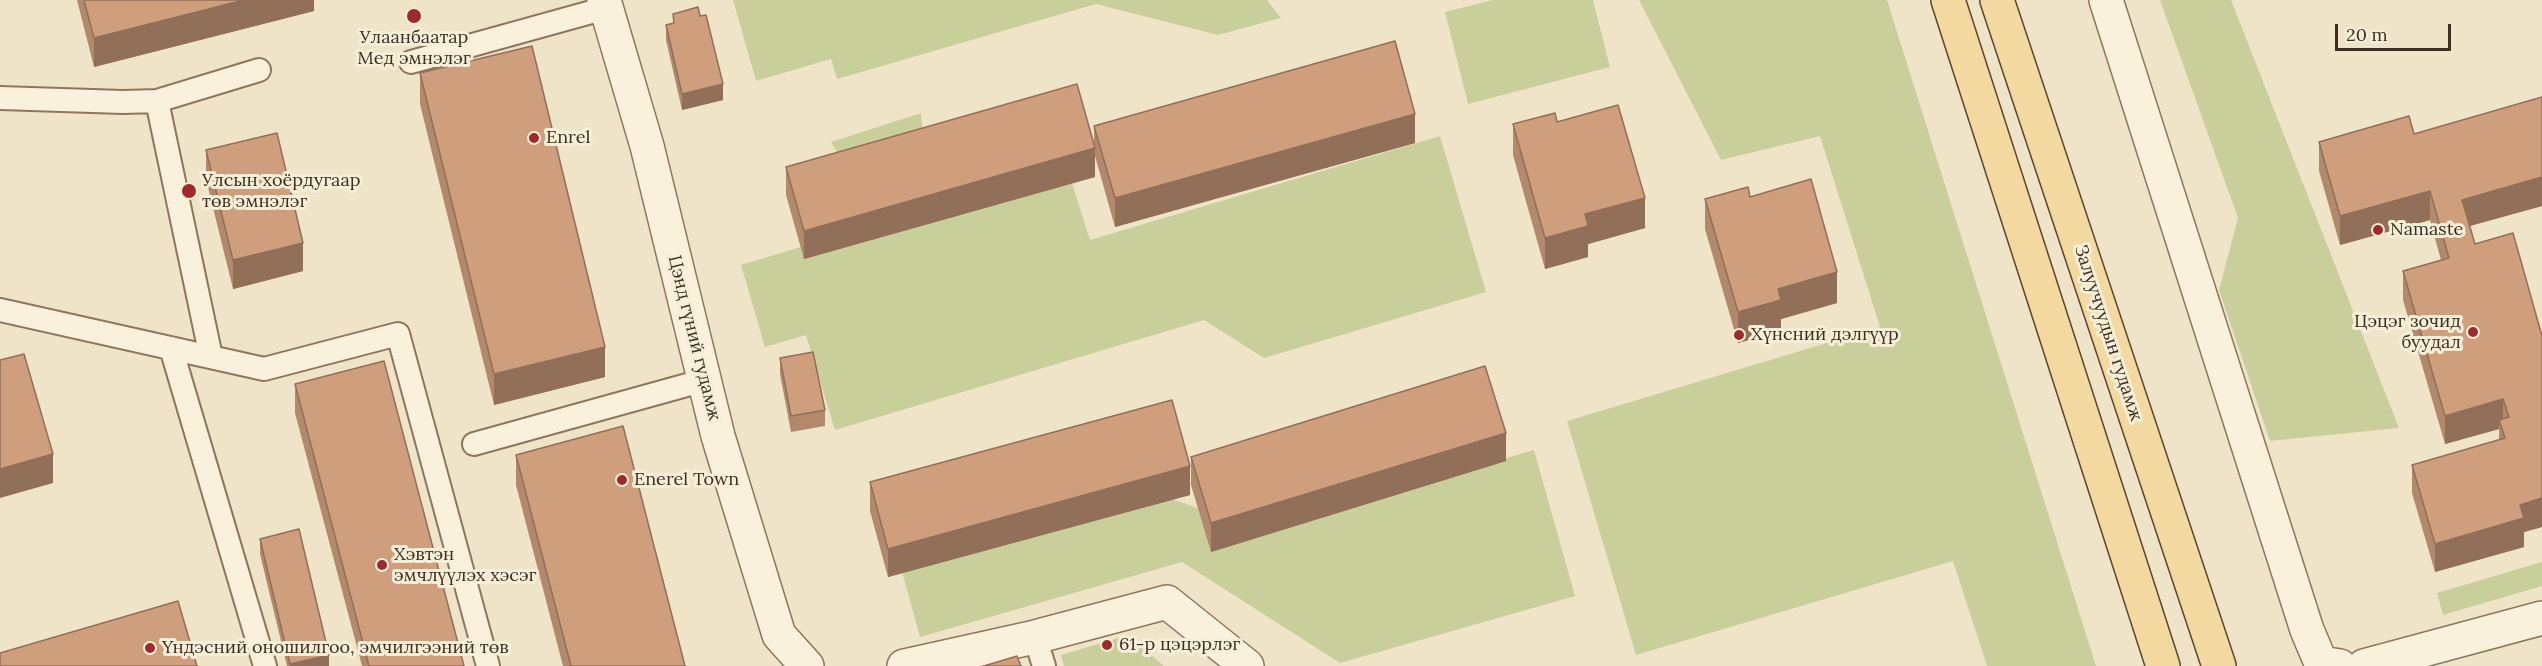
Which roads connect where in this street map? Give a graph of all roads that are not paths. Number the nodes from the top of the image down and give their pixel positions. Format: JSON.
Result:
{"nodes":[{"id":1,"x":1948,"y":0,"type":"edge"},
{"id":2,"x":1997,"y":0,"type":"edge"},
{"id":3,"x":2106,"y":0,"type":"edge"},
{"id":4,"x":605,"y":4,"type":"edge"},
{"id":5,"x":411,"y":62,"type":"dead end"},
{"id":6,"x":259,"y":70,"type":"dead end"},
{"id":7,"x":0,"y":98,"type":"edge"},
{"id":8,"x":157,"y":101,"type":"junction"},
{"id":9,"x":0,"y":310,"type":"edge"},
{"id":10,"x":171,"y":348,"type":"junction"},
{"id":11,"x":211,"y":357,"type":"junction"},
{"id":12,"x":705,"y":380,"type":"junction"},
{"id":13,"x":474,"y":444,"type":"dead end"},
{"id":14,"x":2542,"y":618,"type":"edge"},
{"id":15,"x":1040,"y":651,"type":"edge"},
{"id":16,"x":2328,"y":665,"type":"edge"},
{"id":17,"x":265,"y":666,"type":"edge"},
{"id":18,"x":488,"y":666,"type":"edge"},
{"id":19,"x":807,"y":666,"type":"edge"},
{"id":20,"x":904,"y":666,"type":"edge"},
{"id":21,"x":1247,"y":666,"type":"edge"},
{"id":22,"x":2163,"y":666,"type":"edge"},
{"id":23,"x":2219,"y":666,"type":"edge"},
{"id":24,"x":2364,"y":666,"type":"edge"}],
"edges":[{"from":1,"to":22,"type":"main road"},
{"from":2,"to":23,"type":"main road","name":"Залуучуудын гудамж"},
{"from":3,"to":16,"type":"street"},
{"from":4,"to":5,"type":"lane"},
{"from":4,"to":12,"type":"street","name":"Цэнд гүний гудамж"},
{"from":6,"to":8,"type":"lane"},
{"from":7,"to":8,"type":"lane"},
{"from":8,"to":11,"type":"lane"},
{"from":9,"to":10,"type":"lane"},
{"from":10,"to":11,"type":"lane"},
{"from":10,"to":17,"type":"lane"},
{"from":11,"to":18,"type":"lane"},
{"from":12,"to":13,"type":"lane"},
{"from":12,"to":19,"type":"street","name":"Цэнд гүний гудамж"},
{"from":14,"to":24,"type":"street"},
{"from":15,"to":20,"type":"street"},
{"from":15,"to":21,"type":"street"}]}
